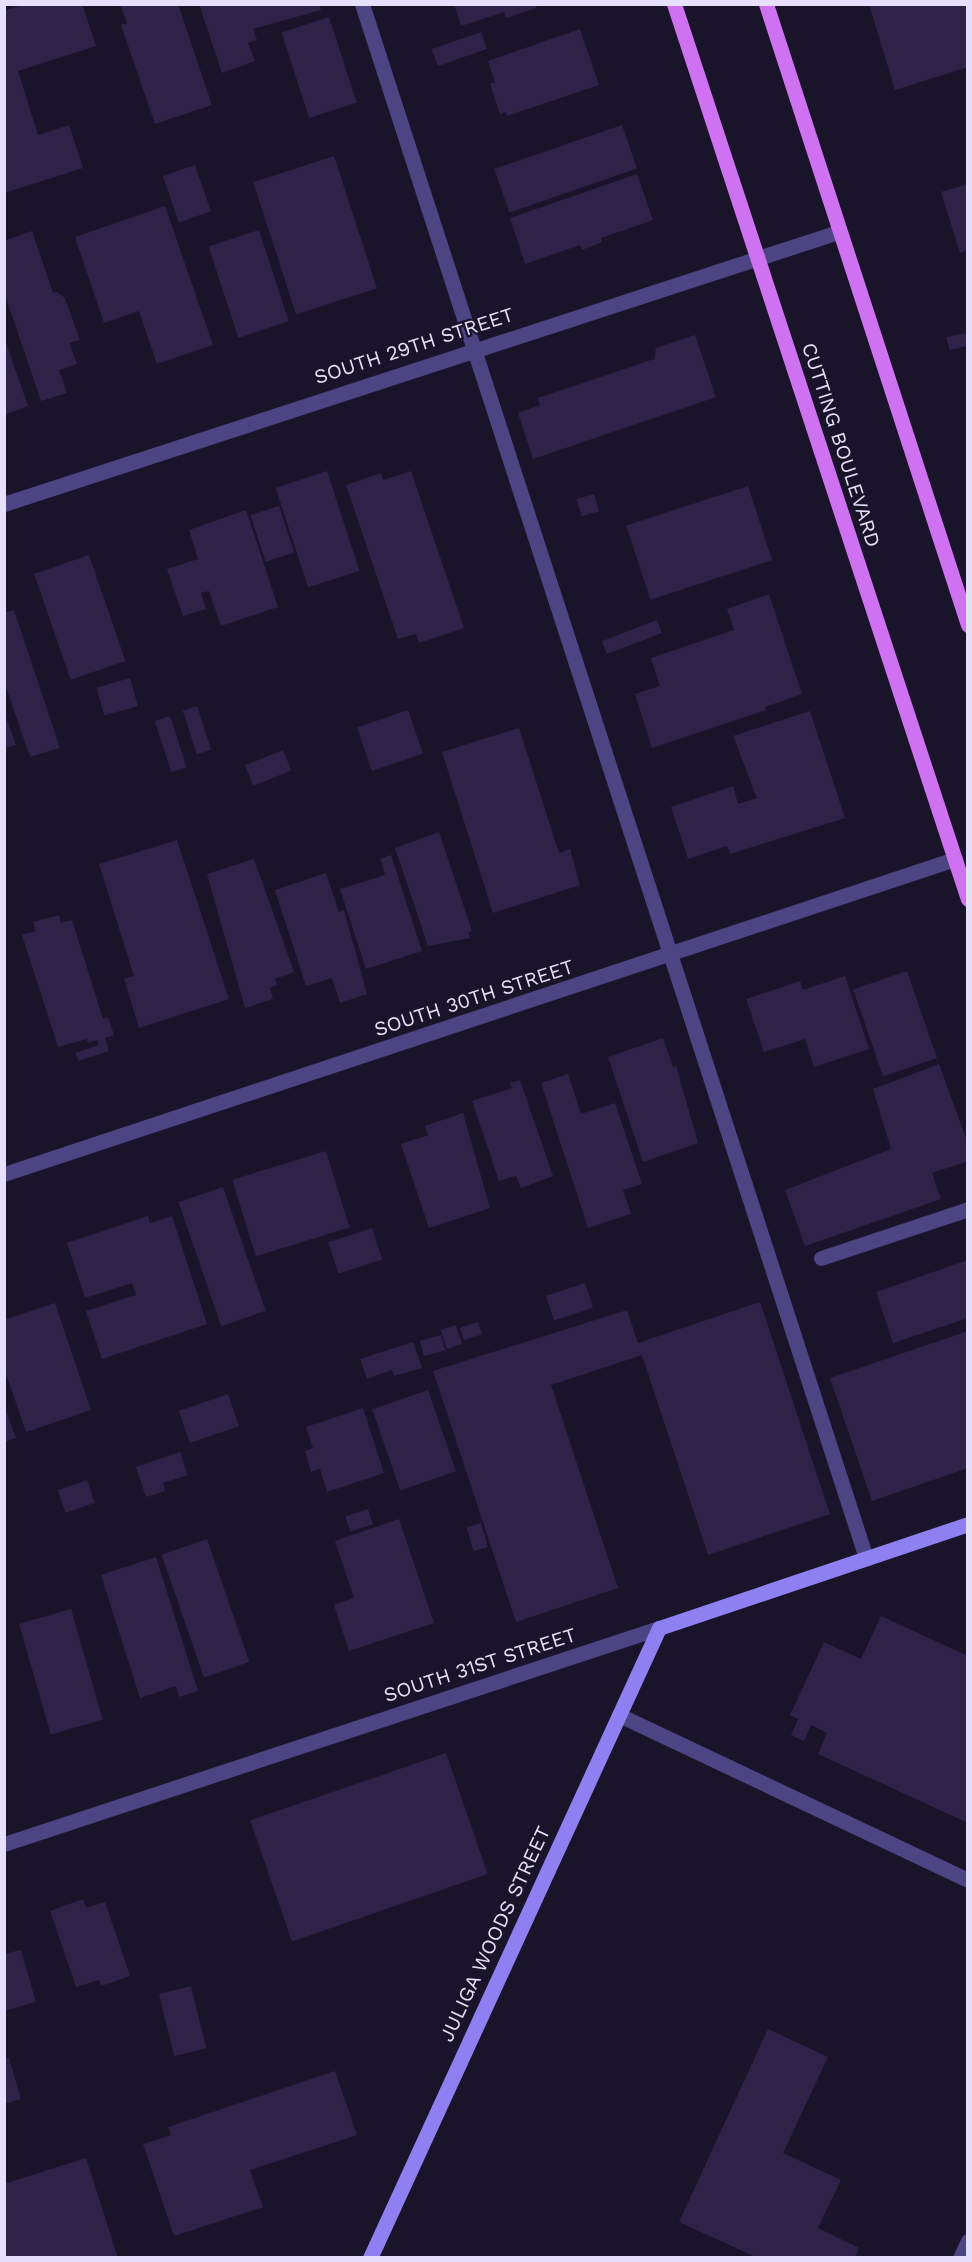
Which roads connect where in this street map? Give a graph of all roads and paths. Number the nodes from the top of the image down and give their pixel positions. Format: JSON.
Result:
{"nodes":[{"id":1,"x":362,"y":4,"type":"edge"},
{"id":2,"x":674,"y":4,"type":"edge"},
{"id":3,"x":766,"y":4,"type":"edge"},
{"id":4,"x":838,"y":232,"type":"junction"},
{"id":5,"x":758,"y":256,"type":"junction"},
{"id":6,"x":473,"y":348,"type":"junction"},
{"id":7,"x":4,"y":504,"type":"edge"},
{"id":8,"x":968,"y":626,"type":"edge"},
{"id":9,"x":955,"y":859,"type":"junction"},
{"id":10,"x":968,"y":899,"type":"edge"},
{"id":11,"x":669,"y":955,"type":"junction"},
{"id":12,"x":4,"y":1174,"type":"edge"},
{"id":13,"x":968,"y":1209,"type":"edge"},
{"id":14,"x":820,"y":1258,"type":"dead end"},
{"id":15,"x":968,"y":1524,"type":"edge"},
{"id":16,"x":866,"y":1558,"type":"junction"},
{"id":17,"x":659,"y":1628,"type":"junction"},
{"id":18,"x":619,"y":1715,"type":"junction"},
{"id":19,"x":4,"y":1844,"type":"edge"},
{"id":20,"x":968,"y":1880,"type":"edge"},
{"id":21,"x":968,"y":2241,"type":"edge"},
{"id":22,"x":370,"y":2258,"type":"edge"},
{"id":23,"x":960,"y":2258,"type":"edge"}],
"edges":[{"from":1,"to":6,"type":"street"},
{"from":2,"to":5,"type":"main road","name":"CUTTING BOULEVARD"},
{"from":3,"to":4,"type":"main road"},
{"from":4,"to":5,"type":"street","name":"SOUTH 29TH STREET"},
{"from":4,"to":8,"type":"main road"},
{"from":5,"to":6,"type":"street","name":"SOUTH 29TH STREET"},
{"from":5,"to":9,"type":"main road","name":"CUTTING BOULEVARD"},
{"from":6,"to":7,"type":"street","name":"SOUTH 29TH STREET"},
{"from":6,"to":11,"type":"street"},
{"from":9,"to":10,"type":"main road","name":"CUTTING BOULEVARD"},
{"from":9,"to":11,"type":"street","name":"SOUTH 30TH STREET"},
{"from":11,"to":12,"type":"street","name":"SOUTH 30TH STREET"},
{"from":11,"to":16,"type":"street"},
{"from":13,"to":14,"type":"street"},
{"from":15,"to":16,"type":"street","name":"SOUTH 31ST STREET"},
{"from":16,"to":17,"type":"street","name":"SOUTH 31ST STREET"},
{"from":17,"to":18,"type":"street","name":"JULIGA WOODS STREET"},
{"from":17,"to":19,"type":"street","name":"SOUTH 31ST STREET"},
{"from":18,"to":20,"type":"street"},
{"from":18,"to":22,"type":"street","name":"JULIGA WOODS STREET"},
{"from":21,"to":23,"type":"street"}]}
